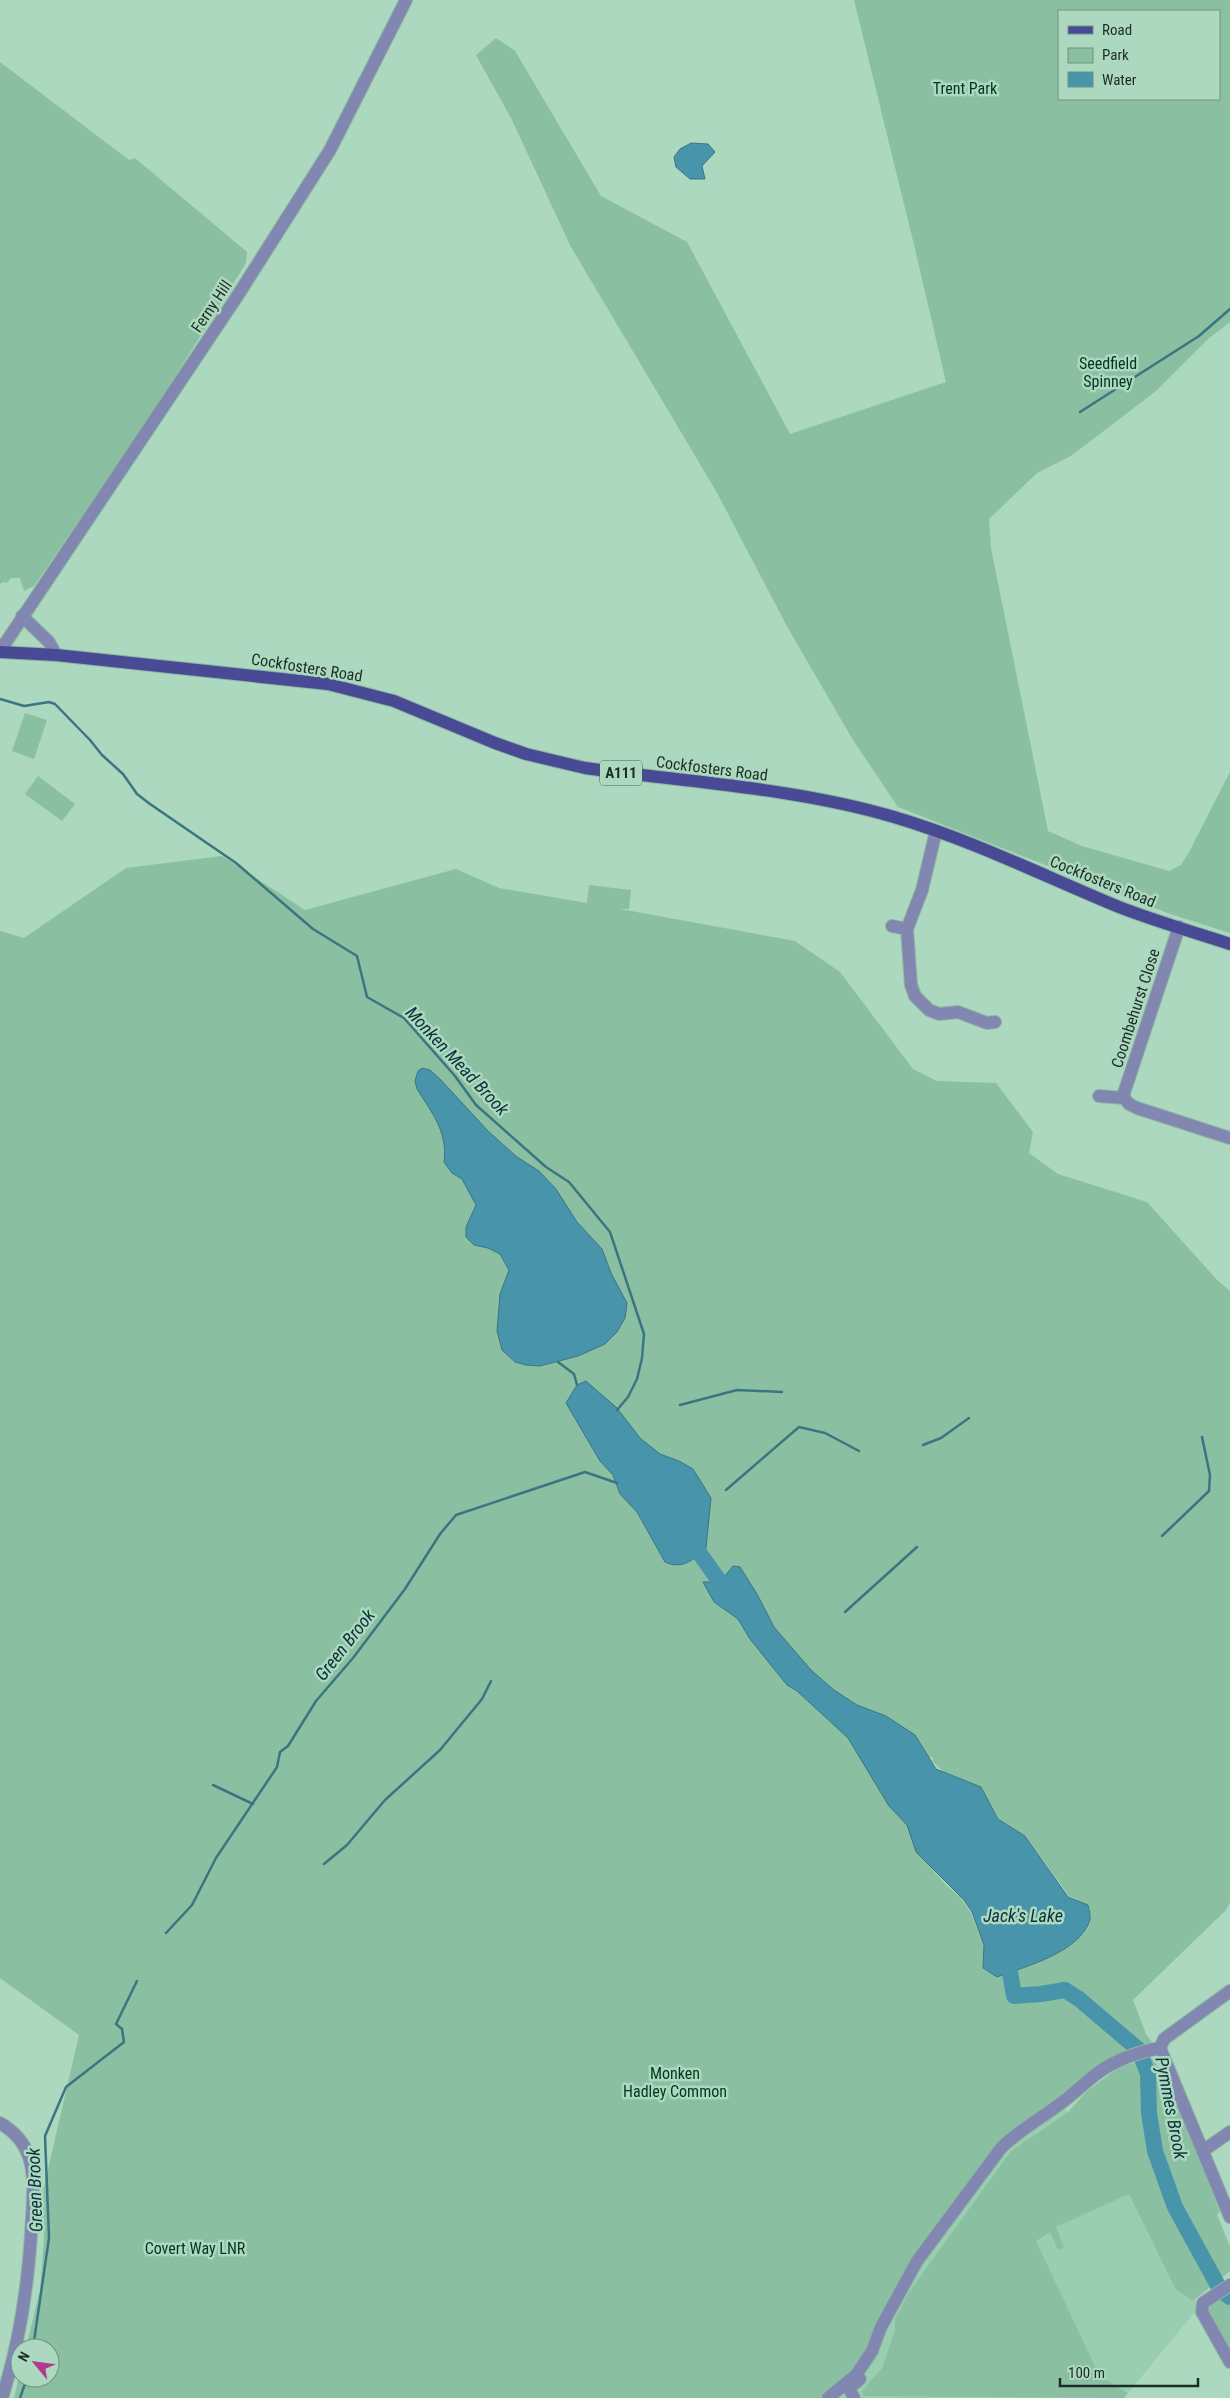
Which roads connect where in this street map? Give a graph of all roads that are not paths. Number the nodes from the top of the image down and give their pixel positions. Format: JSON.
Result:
{"nodes":[{"id":1,"x":406,"y":0,"type":"edge"},
{"id":2,"x":22,"y":616,"type":"junction"},
{"id":3,"x":0,"y":652,"type":"edge"},
{"id":4,"x":56,"y":656,"type":"junction"},
{"id":5,"x":936,"y":830,"type":"junction"},
{"id":6,"x":892,"y":926,"type":"dead end"},
{"id":7,"x":1178,"y":927,"type":"junction"},
{"id":8,"x":907,"y":929,"type":"junction"},
{"id":9,"x":1230,"y":944,"type":"edge"},
{"id":10,"x":995,"y":1022,"type":"dead end"},
{"id":11,"x":1098,"y":1096,"type":"dead end"},
{"id":12,"x":1124,"y":1098,"type":"junction"},
{"id":13,"x":1230,"y":1138,"type":"edge"},
{"id":14,"x":1230,"y":1991,"type":"edge"},
{"id":15,"x":1162,"y":2043,"type":"junction"},
{"id":16,"x":0,"y":2123,"type":"edge"},
{"id":17,"x":1230,"y":2132,"type":"edge"},
{"id":18,"x":1204,"y":2150,"type":"junction"},
{"id":19,"x":1230,"y":2217,"type":"edge"},
{"id":20,"x":1230,"y":2285,"type":"edge"},
{"id":21,"x":889,"y":2312,"type":"junction"},
{"id":22,"x":1230,"y":2362,"type":"edge"},
{"id":23,"x":2,"y":2398,"type":"edge"},
{"id":24,"x":828,"y":2398,"type":"edge"},
{"id":25,"x":854,"y":2398,"type":"edge"}],
"edges":[{"from":1,"to":2,"type":"street","name":"Ferny Hill"},
{"from":2,"to":3,"type":"street","name":"Ferny Hill"},
{"from":2,"to":4,"type":"street"},
{"from":3,"to":4,"type":"main road","name":"Cockfosters Road","number":"A111"},
{"from":4,"to":5,"type":"main road","name":"Cockfosters Road","number":"A111"},
{"from":5,"to":7,"type":"main road","name":"Cockfosters Road","number":"A111"},
{"from":5,"to":8,"type":"street"},
{"from":6,"to":8,"type":"street"},
{"from":7,"to":9,"type":"main road","name":"Cockfosters Road","number":"A111"},
{"from":7,"to":12,"type":"street","name":"Coombehurst Close"},
{"from":8,"to":10,"type":"street"},
{"from":11,"to":12,"type":"street"},
{"from":12,"to":13,"type":"street"},
{"from":14,"to":15,"type":"street"},
{"from":15,"to":18,"type":"street"},
{"from":15,"to":21,"type":"street"},
{"from":16,"to":23,"type":"street"},
{"from":17,"to":18,"type":"street"},
{"from":18,"to":19,"type":"street"},
{"from":20,"to":22,"type":"street"},
{"from":21,"to":24,"type":"street"},
{"from":21,"to":25,"type":"street"}]}
